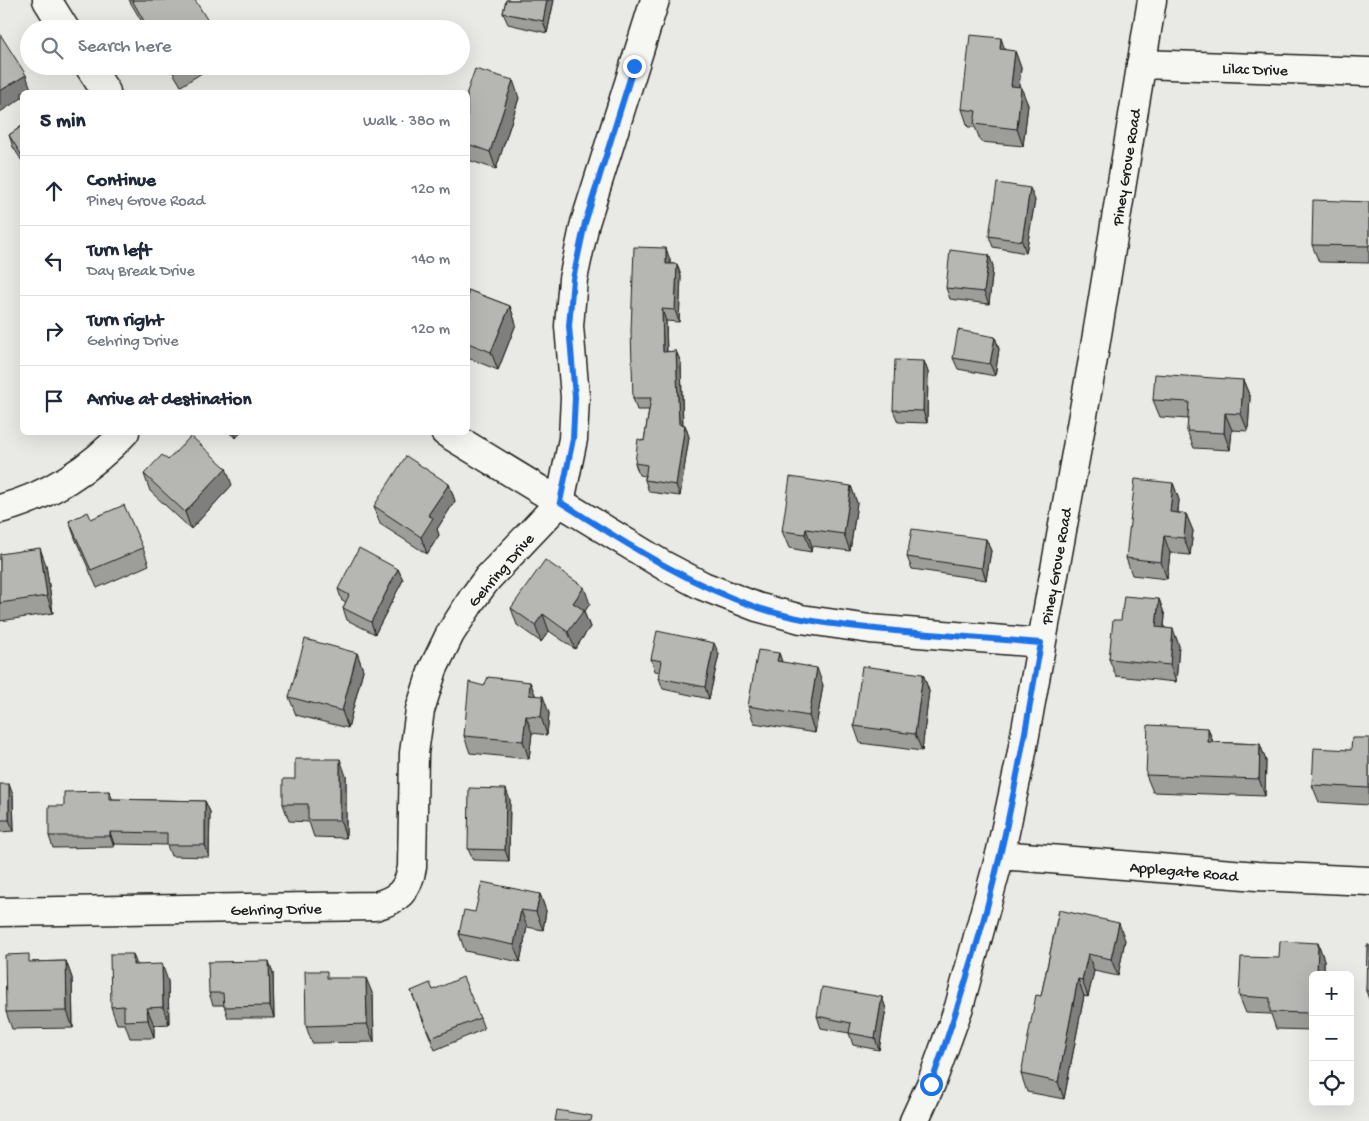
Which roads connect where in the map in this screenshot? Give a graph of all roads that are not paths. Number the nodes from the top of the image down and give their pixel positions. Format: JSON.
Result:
{"nodes":[{"id":1,"x":47,"y":0,"type":"edge"},
{"id":2,"x":655,"y":0,"type":"edge"},
{"id":3,"x":1152,"y":0,"type":"edge"},
{"id":4,"x":59,"y":20,"type":"edge"},
{"id":5,"x":1142,"y":64,"type":"junction"},
{"id":6,"x":1369,"y":72,"type":"edge"},
{"id":7,"x":95,"y":75,"type":"edge"},
{"id":8,"x":105,"y":90,"type":"edge"},
{"id":9,"x":122,"y":435,"type":"edge"},
{"id":10,"x":450,"y":435,"type":"edge"},
{"id":11,"x":560,"y":502,"type":"junction"},
{"id":12,"x":0,"y":509,"type":"edge"},
{"id":13,"x":1041,"y":643,"type":"junction"},
{"id":14,"x":1000,"y":856,"type":"junction"},
{"id":15,"x":1369,"y":881,"type":"edge"},
{"id":16,"x":0,"y":912,"type":"edge"},
{"id":17,"x":914,"y":1121,"type":"edge"}],
"edges":[{"from":1,"to":4,"type":"street"},
{"from":2,"to":11,"type":"street"},
{"from":3,"to":5,"type":"street","name":"Piney Grove Road"},
{"from":5,"to":6,"type":"street","name":"Lilac Drive"},
{"from":5,"to":13,"type":"street","name":"Piney Grove Road"},
{"from":7,"to":8,"type":"street"},
{"from":9,"to":12,"type":"street"},
{"from":10,"to":11,"type":"street"},
{"from":11,"to":13,"type":"street"},
{"from":11,"to":16,"type":"street","name":"Gehring Drive"},
{"from":13,"to":14,"type":"street","name":"Piney Grove Road"},
{"from":14,"to":15,"type":"street","name":"Applegate Road"},
{"from":14,"to":17,"type":"street","name":"Piney Grove Road"}]}
